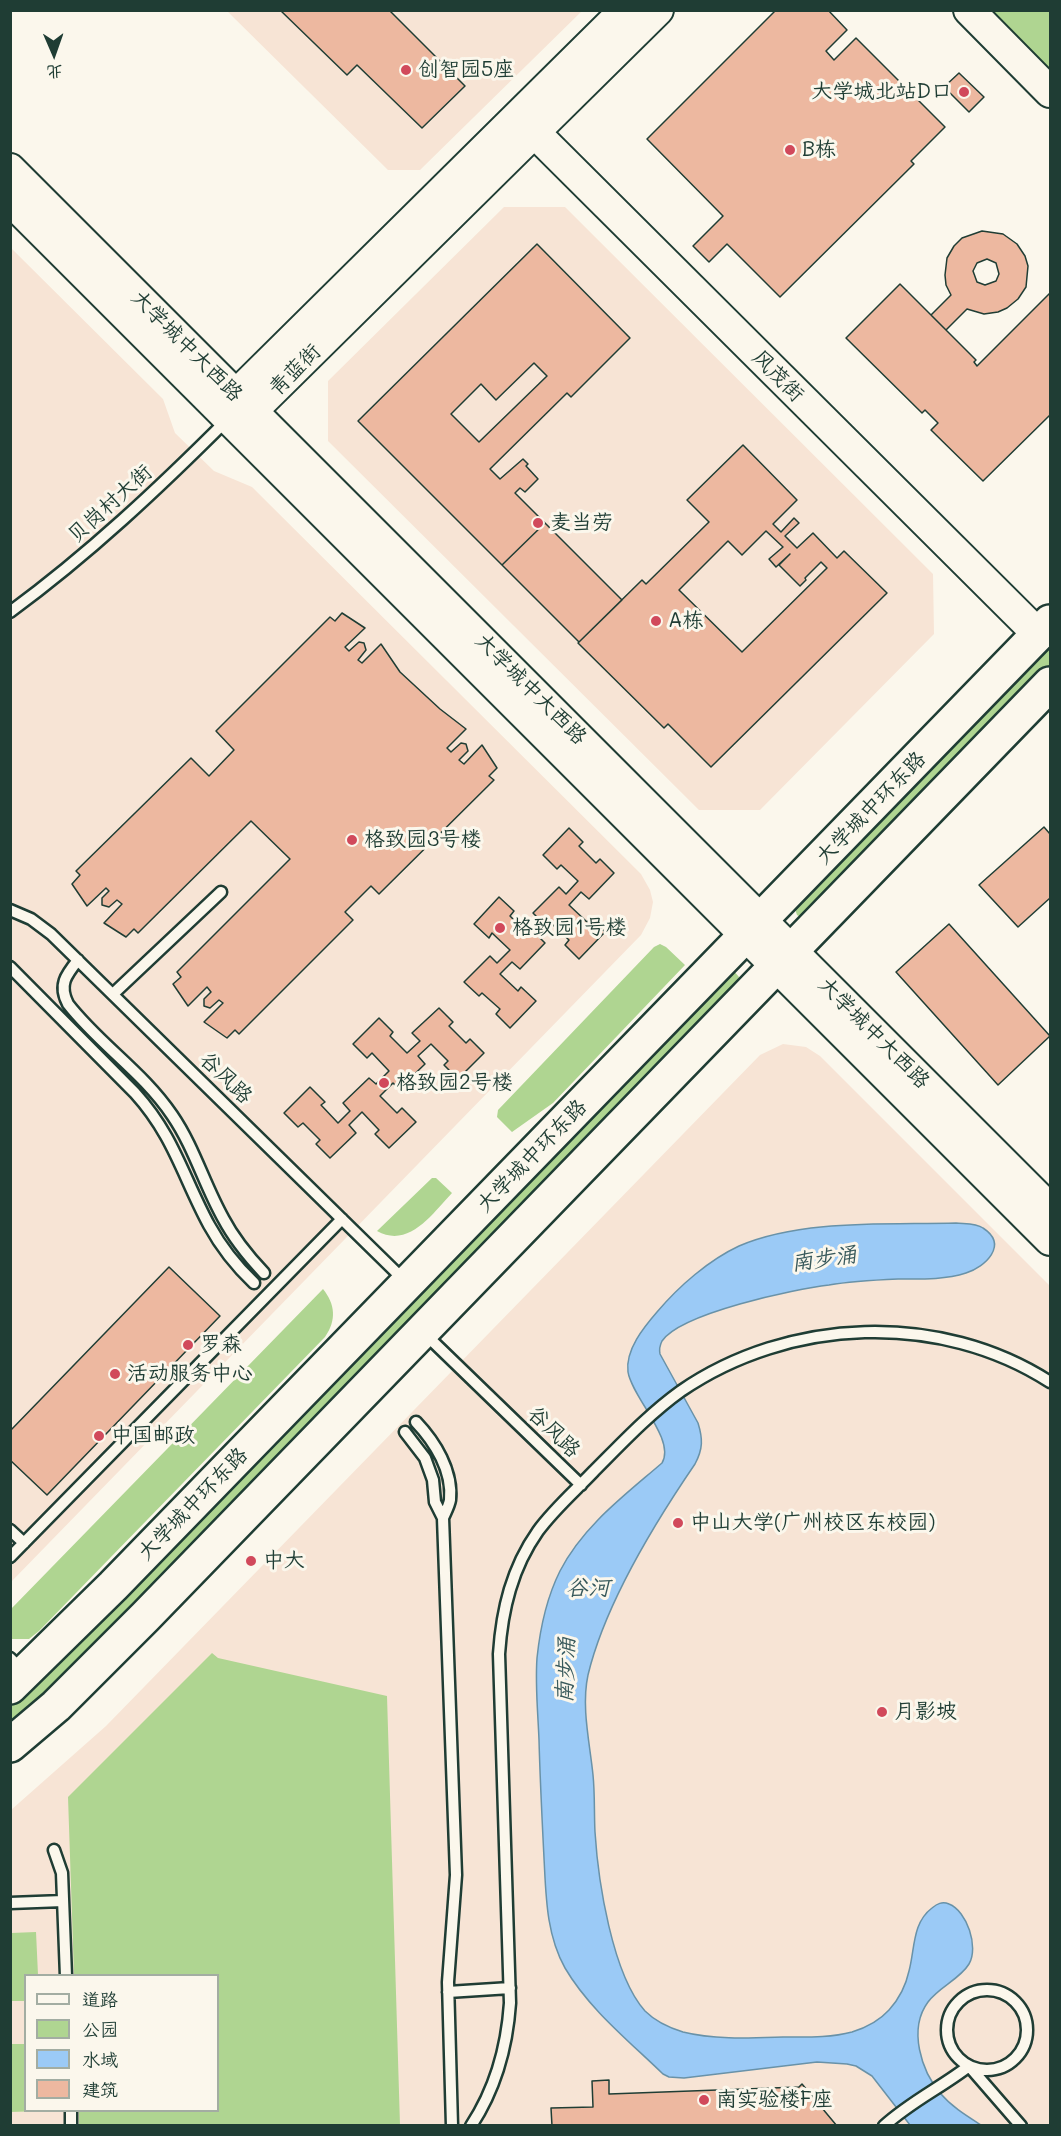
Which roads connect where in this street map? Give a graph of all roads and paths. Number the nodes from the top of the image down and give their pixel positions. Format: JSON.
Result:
{"nodes":[{"id":1,"x":625,"y":10,"type":"edge"},
{"id":2,"x":658,"y":10,"type":"edge"},
{"id":3,"x":969,"y":10,"type":"edge"},
{"id":4,"x":1050,"y":92,"type":"edge"},
{"id":5,"x":526,"y":124,"type":"junction"},
{"id":6,"x":10,"y":169,"type":"edge"},
{"id":7,"x":10,"y":200,"type":"edge"},
{"id":8,"x":239,"y":408,"type":"junction"},
{"id":9,"x":10,"y":612,"type":"edge"},
{"id":10,"x":1045,"y":629,"type":"edge"},
{"id":11,"x":1050,"y":684,"type":"edge"},
{"id":12,"x":221,"y":892,"type":"dead end"},
{"id":13,"x":10,"y":910,"type":"edge"},
{"id":14,"x":754,"y":928,"type":"junction"},
{"id":15,"x":784,"y":958,"type":"junction"},
{"id":16,"x":78,"y":960,"type":"junction"},
{"id":17,"x":10,"y":967,"type":"edge"},
{"id":18,"x":113,"y":994,"type":"junction"},
{"id":19,"x":1050,"y":1209,"type":"edge"},
{"id":20,"x":342,"y":1219,"type":"junction"},
{"id":21,"x":1050,"y":1240,"type":"edge"},
{"id":22,"x":264,"y":1273,"type":"dead end"},
{"id":23,"x":254,"y":1284,"type":"dead end"},
{"id":24,"x":407,"y":1284,"type":"junction"},
{"id":25,"x":423,"y":1331,"type":"junction"},
{"id":26,"x":1050,"y":1382,"type":"edge"},
{"id":27,"x":416,"y":1422,"type":"dead end"},
{"id":28,"x":405,"y":1432,"type":"dead end"},
{"id":29,"x":581,"y":1485,"type":"junction"},
{"id":30,"x":443,"y":1518,"type":"junction"},
{"id":31,"x":10,"y":1530,"type":"edge"},
{"id":32,"x":24,"y":1543,"type":"junction"},
{"id":33,"x":10,"y":1557,"type":"edge"},
{"id":34,"x":15,"y":1673,"type":"edge"},
{"id":35,"x":10,"y":1745,"type":"edge"},
{"id":36,"x":54,"y":1850,"type":"dead end"},
{"id":37,"x":63,"y":1901,"type":"junction"},
{"id":38,"x":10,"y":1903,"type":"edge"},
{"id":39,"x":66,"y":1974,"type":"edge"},
{"id":40,"x":510,"y":1988,"type":"junction"},
{"id":41,"x":448,"y":1992,"type":"junction"},
{"id":42,"x":969,"y":2066,"type":"junction"},
{"id":43,"x":452,"y":2126,"type":"edge"},
{"id":44,"x":471,"y":2126,"type":"edge"},
{"id":45,"x":884,"y":2126,"type":"edge"},
{"id":46,"x":1021,"y":2126,"type":"edge"}],
"edges":[{"from":1,"to":5,"type":"main road","name":"青蓝街"},
{"from":2,"to":5,"type":"main road","name":"青蓝街"},
{"from":3,"to":4,"type":"main road"},
{"from":5,"to":8,"type":"main road","name":"青蓝街"},
{"from":5,"to":10,"type":"main road","name":"风茂街"},
{"from":6,"to":8,"type":"main road","name":"大学城中大西路"},
{"from":7,"to":8,"type":"main road","name":"大学城中大西路"},
{"from":8,"to":9,"type":"lane","name":"贝岗村大街"},
{"from":8,"to":14,"type":"main road","name":"大学城中大西路"},
{"from":10,"to":14,"type":"main road","name":"大学城中环东路"},
{"from":11,"to":15,"type":"main road","name":"大学城中环东路"},
{"from":12,"to":18,"type":"lane"},
{"from":13,"to":16,"type":"lane","name":"谷风路"},
{"from":14,"to":15,"type":"main road","name":"大学城中大西路"},
{"from":14,"to":24,"type":"main road","name":"大学城中环东路"},
{"from":15,"to":19,"type":"main road","name":"大学城中大西路"},
{"from":15,"to":21,"type":"main road","name":"大学城中大西路"},
{"from":15,"to":25,"type":"main road","name":"大学城中环东路"},
{"from":16,"to":18,"type":"lane","name":"谷风路"},
{"from":16,"to":22,"type":"lane"},
{"from":17,"to":23,"type":"lane"},
{"from":18,"to":20,"type":"lane","name":"谷风路"},
{"from":20,"to":24,"type":"lane","name":"谷风路"},
{"from":20,"to":32,"type":"lane"},
{"from":24,"to":34,"type":"main road","name":"大学城中环东路"},
{"from":25,"to":29,"type":"lane","name":"谷风路"},
{"from":25,"to":35,"type":"main road","name":"大学城中环东路"},
{"from":26,"to":29,"type":"lane"},
{"from":27,"to":30,"type":"lane"},
{"from":28,"to":30,"type":"lane"},
{"from":29,"to":40,"type":"lane"},
{"from":30,"to":41,"type":"lane"},
{"from":31,"to":32,"type":"lane"},
{"from":32,"to":33,"type":"lane"},
{"from":36,"to":37,"type":"lane"},
{"from":37,"to":38,"type":"lane"},
{"from":37,"to":39,"type":"lane"},
{"from":40,"to":41,"type":"lane"},
{"from":40,"to":44,"type":"lane"},
{"from":41,"to":43,"type":"lane"},
{"from":42,"to":42,"type":"lane"},
{"from":42,"to":45,"type":"lane"},
{"from":42,"to":46,"type":"lane"}]}
